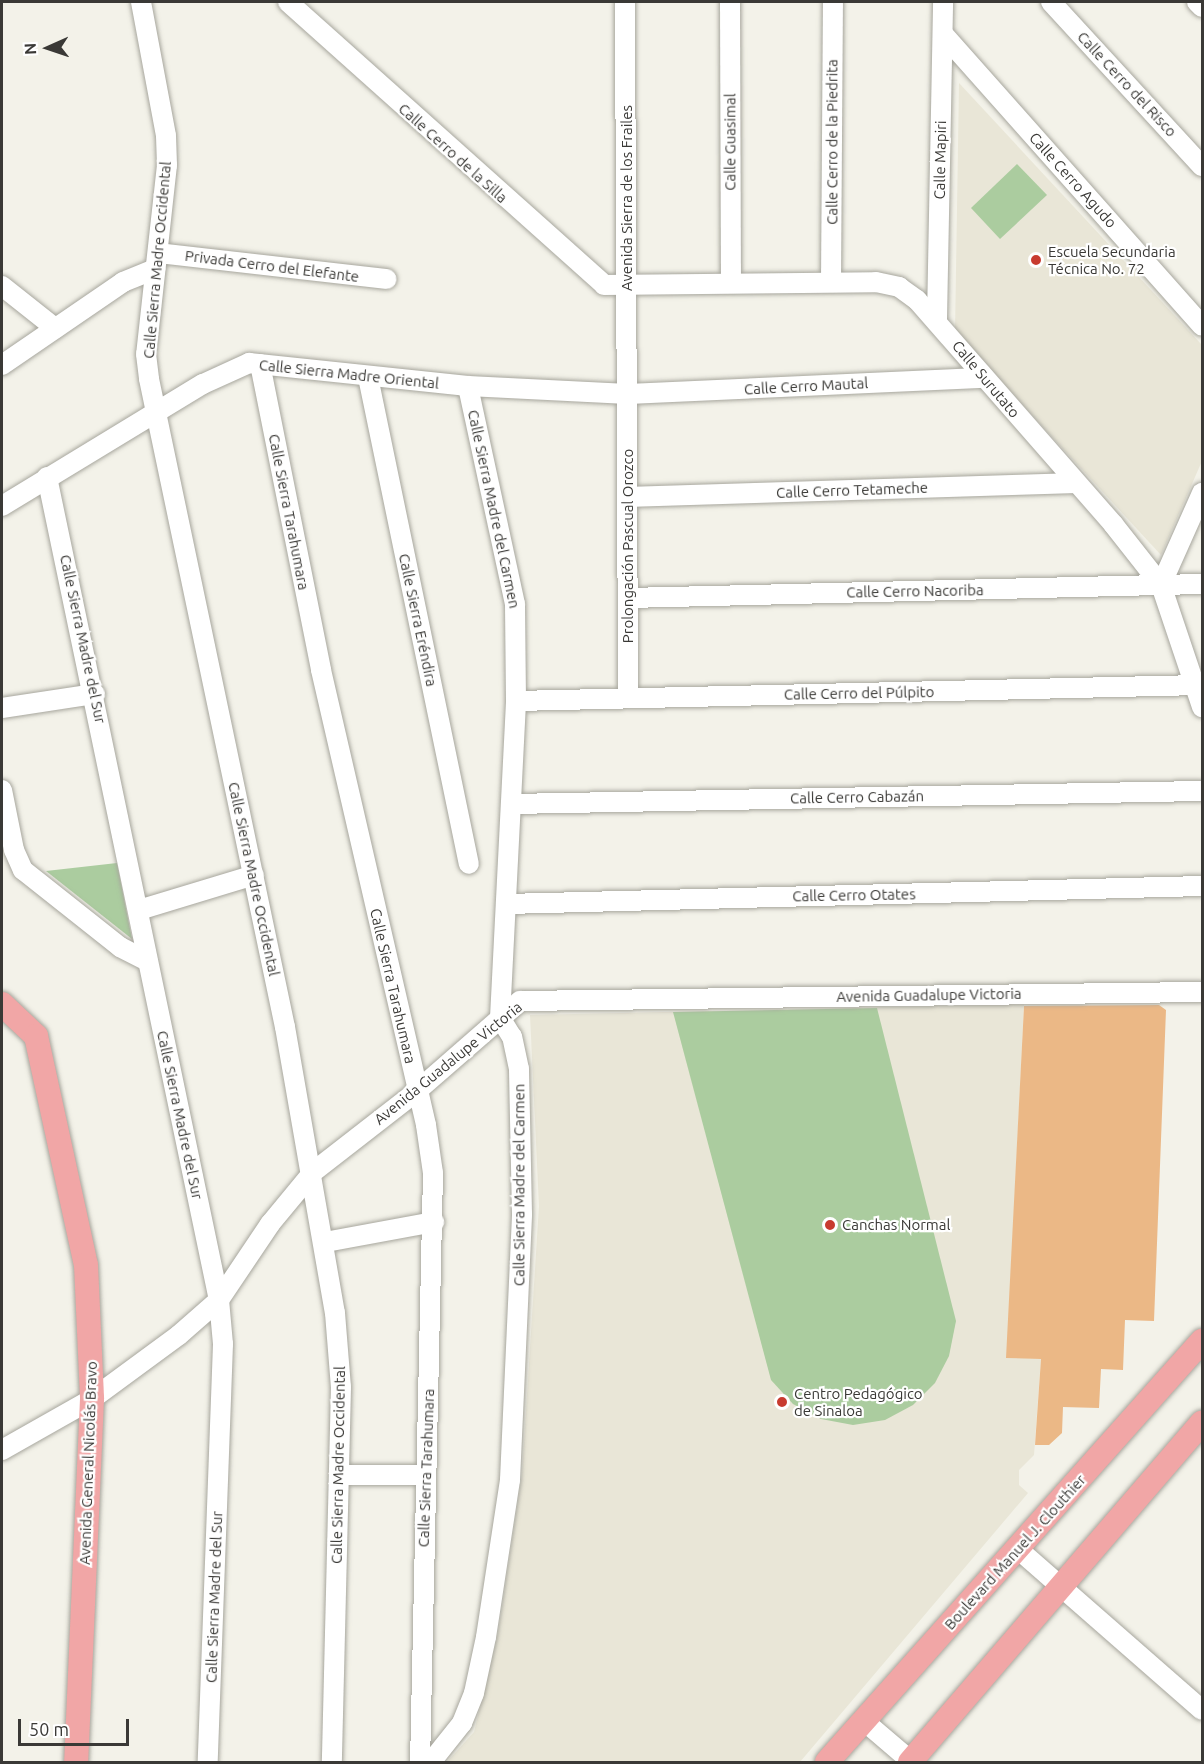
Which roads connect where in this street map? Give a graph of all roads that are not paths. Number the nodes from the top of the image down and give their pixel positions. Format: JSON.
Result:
{"nodes":[{"id":1,"x":141,"y":2,"type":"edge"},
{"id":2,"x":288,"y":2,"type":"edge"},
{"id":3,"x":625,"y":2,"type":"edge"},
{"id":4,"x":730,"y":2,"type":"edge"},
{"id":5,"x":832,"y":2,"type":"edge"},
{"id":6,"x":943,"y":2,"type":"edge"},
{"id":7,"x":1051,"y":2,"type":"edge"},
{"id":8,"x":1197,"y":2,"type":"edge"},
{"id":9,"x":1203,"y":7,"type":"edge"},
{"id":10,"x":942,"y":34,"type":"junction"},
{"id":11,"x":1203,"y":166,"type":"edge"},
{"id":12,"x":156,"y":261,"type":"junction"},
{"id":13,"x":387,"y":279,"type":"dead end"},
{"id":14,"x":831,"y":282,"type":"junction"},
{"id":15,"x":731,"y":283,"type":"junction"},
{"id":16,"x":2,"y":286,"type":"edge"},
{"id":17,"x":628,"y":287,"type":"junction"},
{"id":18,"x":937,"y":319,"type":"junction"},
{"id":19,"x":1203,"y":326,"type":"edge"},
{"id":20,"x":55,"y":328,"type":"junction"},
{"id":21,"x":260,"y":363,"type":"junction"},
{"id":22,"x":2,"y":365,"type":"edge"},
{"id":23,"x":368,"y":377,"type":"junction"},
{"id":24,"x":984,"y":378,"type":"junction"},
{"id":25,"x":468,"y":386,"type":"junction"},
{"id":26,"x":628,"y":394,"type":"junction"},
{"id":27,"x":158,"y":414,"type":"junction"},
{"id":28,"x":47,"y":477,"type":"junction"},
{"id":29,"x":1075,"y":483,"type":"junction"},
{"id":30,"x":1203,"y":493,"type":"edge"},
{"id":31,"x":628,"y":497,"type":"junction"},
{"id":32,"x":2,"y":506,"type":"edge"},
{"id":33,"x":1203,"y":584,"type":"edge"},
{"id":34,"x":1161,"y":585,"type":"junction"},
{"id":35,"x":628,"y":598,"type":"junction"},
{"id":36,"x":1199,"y":685,"type":"edge"},
{"id":37,"x":95,"y":694,"type":"junction"},
{"id":38,"x":628,"y":698,"type":"junction"},
{"id":39,"x":516,"y":701,"type":"junction"},
{"id":40,"x":1203,"y":707,"type":"edge"},
{"id":41,"x":2,"y":708,"type":"edge"},
{"id":42,"x":2,"y":790,"type":"edge"},
{"id":43,"x":1203,"y":791,"type":"edge"},
{"id":44,"x":511,"y":804,"type":"junction"},
{"id":45,"x":469,"y":864,"type":"dead end"},
{"id":46,"x":254,"y":875,"type":"junction"},
{"id":47,"x":1203,"y":886,"type":"edge"},
{"id":48,"x":506,"y":904,"type":"junction"},
{"id":49,"x":140,"y":910,"type":"junction"},
{"id":50,"x":148,"y":961,"type":"junction"},
{"id":51,"x":1203,"y":992,"type":"edge"},
{"id":52,"x":2,"y":1004,"type":"edge"},
{"id":53,"x":500,"y":1018,"type":"junction"},
{"id":54,"x":417,"y":1091,"type":"junction"},
{"id":55,"x":313,"y":1172,"type":"junction"},
{"id":56,"x":434,"y":1222,"type":"junction"},
{"id":57,"x":325,"y":1242,"type":"junction"},
{"id":58,"x":219,"y":1300,"type":"junction"},
{"id":59,"x":1203,"y":1341,"type":"edge"},
{"id":60,"x":92,"y":1399,"type":"junction"},
{"id":61,"x":1203,"y":1422,"type":"edge"},
{"id":62,"x":2,"y":1450,"type":"edge"},
{"id":63,"x":339,"y":1475,"type":"junction"},
{"id":64,"x":426,"y":1475,"type":"junction"},
{"id":65,"x":1018,"y":1549,"type":"junction"},
{"id":66,"x":1061,"y":1586,"type":"junction"},
{"id":67,"x":1203,"y":1710,"type":"edge"},
{"id":68,"x":864,"y":1721,"type":"junction"},
{"id":69,"x":76,"y":1762,"type":"edge"},
{"id":70,"x":208,"y":1762,"type":"edge"},
{"id":71,"x":333,"y":1762,"type":"edge"},
{"id":72,"x":420,"y":1762,"type":"edge"},
{"id":73,"x":431,"y":1762,"type":"edge"},
{"id":74,"x":828,"y":1762,"type":"edge"},
{"id":75,"x":911,"y":1762,"type":"edge"}],
"edges":[{"from":1,"to":12,"type":"street","name":"Calle Sierra Madre Occidental"},
{"from":2,"to":17,"type":"street","name":"Calle Cerro de la Silla"},
{"from":3,"to":17,"type":"street","name":"Avenida Sierra de los Frailes"},
{"from":4,"to":15,"type":"street","name":"Calle Guasimal"},
{"from":5,"to":14,"type":"street","name":"Calle Cerro de la Piedrita"},
{"from":6,"to":10,"type":"street","name":"Calle Mapiri"},
{"from":7,"to":11,"type":"street","name":"Calle Cerro del Risco"},
{"from":8,"to":9,"type":"street"},
{"from":10,"to":18,"type":"street","name":"Calle Mapiri"},
{"from":10,"to":19,"type":"street","name":"Calle Cerro Agudo"},
{"from":12,"to":13,"type":"street","name":"Privada Cerro del Elefante"},
{"from":12,"to":20,"type":"street"},
{"from":12,"to":27,"type":"street","name":"Calle Sierra Madre Occidental"},
{"from":14,"to":15,"type":"street","name":"Calle Surutato"},
{"from":14,"to":18,"type":"street","name":"Calle Surutato"},
{"from":15,"to":17,"type":"street","name":"Calle Surutato"},
{"from":16,"to":20,"type":"street"},
{"from":17,"to":26,"type":"street","name":"Avenida Sierra de los Frailes"},
{"from":18,"to":24,"type":"street","name":"Calle Surutato"},
{"from":20,"to":22,"type":"street"},
{"from":21,"to":23,"type":"street","name":"Calle Sierra Madre Oriental"},
{"from":21,"to":27,"type":"street","name":"Calle Sierra Madre Oriental"},
{"from":21,"to":54,"type":"street","name":"Calle Sierra Tarahumara"},
{"from":23,"to":25,"type":"street","name":"Calle Sierra Madre Oriental"},
{"from":23,"to":45,"type":"street","name":"Calle Sierra Eréndira"},
{"from":24,"to":26,"type":"street","name":"Calle Cerro Mautal"},
{"from":24,"to":29,"type":"street","name":"Calle Surutato"},
{"from":25,"to":26,"type":"street","name":"Calle Sierra Madre Oriental"},
{"from":25,"to":39,"type":"street","name":"Calle Sierra Madre del Carmen"},
{"from":26,"to":31,"type":"street","name":"Prolongación Pascual Orozco"},
{"from":27,"to":28,"type":"street","name":"Calle Sierra Madre Oriental"},
{"from":27,"to":46,"type":"street","name":"Calle Sierra Madre Occidental"},
{"from":28,"to":32,"type":"street","name":"Calle Sierra Madre Oriental"},
{"from":28,"to":37,"type":"street","name":"Calle Sierra Madre del Sur"},
{"from":29,"to":31,"type":"street","name":"Calle Cerro Tetameche"},
{"from":29,"to":34,"type":"street","name":"Calle Surutato"},
{"from":30,"to":34,"type":"street"},
{"from":31,"to":35,"type":"street","name":"Prolongación Pascual Orozco"},
{"from":33,"to":34,"type":"street","name":"Calle Cerro Nacoriba"},
{"from":34,"to":35,"type":"street","name":"Calle Cerro Nacoriba"},
{"from":34,"to":36,"type":"street","name":"Calle Surutato"},
{"from":35,"to":38,"type":"street","name":"Prolongación Pascual Orozco"},
{"from":36,"to":38,"type":"street","name":"Calle Cerro del Púlpito"},
{"from":36,"to":40,"type":"street","name":"Calle Surutato"},
{"from":37,"to":41,"type":"street"},
{"from":37,"to":49,"type":"street","name":"Calle Sierra Madre del Sur"},
{"from":38,"to":39,"type":"street","name":"Calle Cerro del Púlpito"},
{"from":39,"to":44,"type":"street","name":"Calle Sierra Madre del Carmen"},
{"from":42,"to":50,"type":"street"},
{"from":43,"to":44,"type":"street","name":"Calle Cerro Cabazán"},
{"from":44,"to":48,"type":"street","name":"Calle Sierra Madre del Carmen"},
{"from":46,"to":49,"type":"street"},
{"from":46,"to":55,"type":"street","name":"Calle Sierra Madre Occidental"},
{"from":47,"to":48,"type":"street","name":"Calle Cerro Otates"},
{"from":48,"to":53,"type":"street","name":"Calle Sierra Madre del Carmen"},
{"from":49,"to":50,"type":"street","name":"Calle Sierra Madre del Sur"},
{"from":50,"to":58,"type":"street","name":"Calle Sierra Madre del Sur"},
{"from":51,"to":53,"type":"street","name":"Avenida Guadalupe Victoria"},
{"from":52,"to":60,"type":"main road","name":"Avenida General Nicolás Bravo"},
{"from":53,"to":54,"type":"street","name":"Avenida Guadalupe Victoria"},
{"from":53,"to":73,"type":"street","name":"Calle Sierra Madre del Carmen"},
{"from":54,"to":55,"type":"street","name":"Avenida Guadalupe Victoria"},
{"from":54,"to":56,"type":"street","name":"Calle Sierra Tarahumara"},
{"from":55,"to":57,"type":"street","name":"Calle Sierra Madre Occidental"},
{"from":55,"to":58,"type":"street","name":"Avenida Guadalupe Victoria"},
{"from":56,"to":57,"type":"street"},
{"from":56,"to":64,"type":"street","name":"Calle Sierra Tarahumara"},
{"from":57,"to":63,"type":"street","name":"Calle Sierra Madre Occidental"},
{"from":58,"to":60,"type":"street","name":"Avenida Guadalupe Victoria"},
{"from":58,"to":70,"type":"street","name":"Calle Sierra Madre del Sur"},
{"from":59,"to":65,"type":"main road","name":"Boulevard Manuel J. Clouthier"},
{"from":60,"to":62,"type":"street","name":"Avenida Guadalupe Victoria"},
{"from":60,"to":69,"type":"main road","name":"Avenida General Nicolás Bravo"},
{"from":61,"to":66,"type":"main road"},
{"from":63,"to":64,"type":"street"},
{"from":63,"to":71,"type":"street","name":"Calle Sierra Madre Occidental"},
{"from":64,"to":72,"type":"street","name":"Calle Sierra Tarahumara"},
{"from":65,"to":66,"type":"street"},
{"from":65,"to":68,"type":"main road","name":"Boulevard Manuel J. Clouthier"},
{"from":66,"to":67,"type":"street"},
{"from":66,"to":75,"type":"main road"},
{"from":68,"to":74,"type":"main road","name":"Boulevard Manuel J. Clouthier"},
{"from":68,"to":75,"type":"street"}]}
